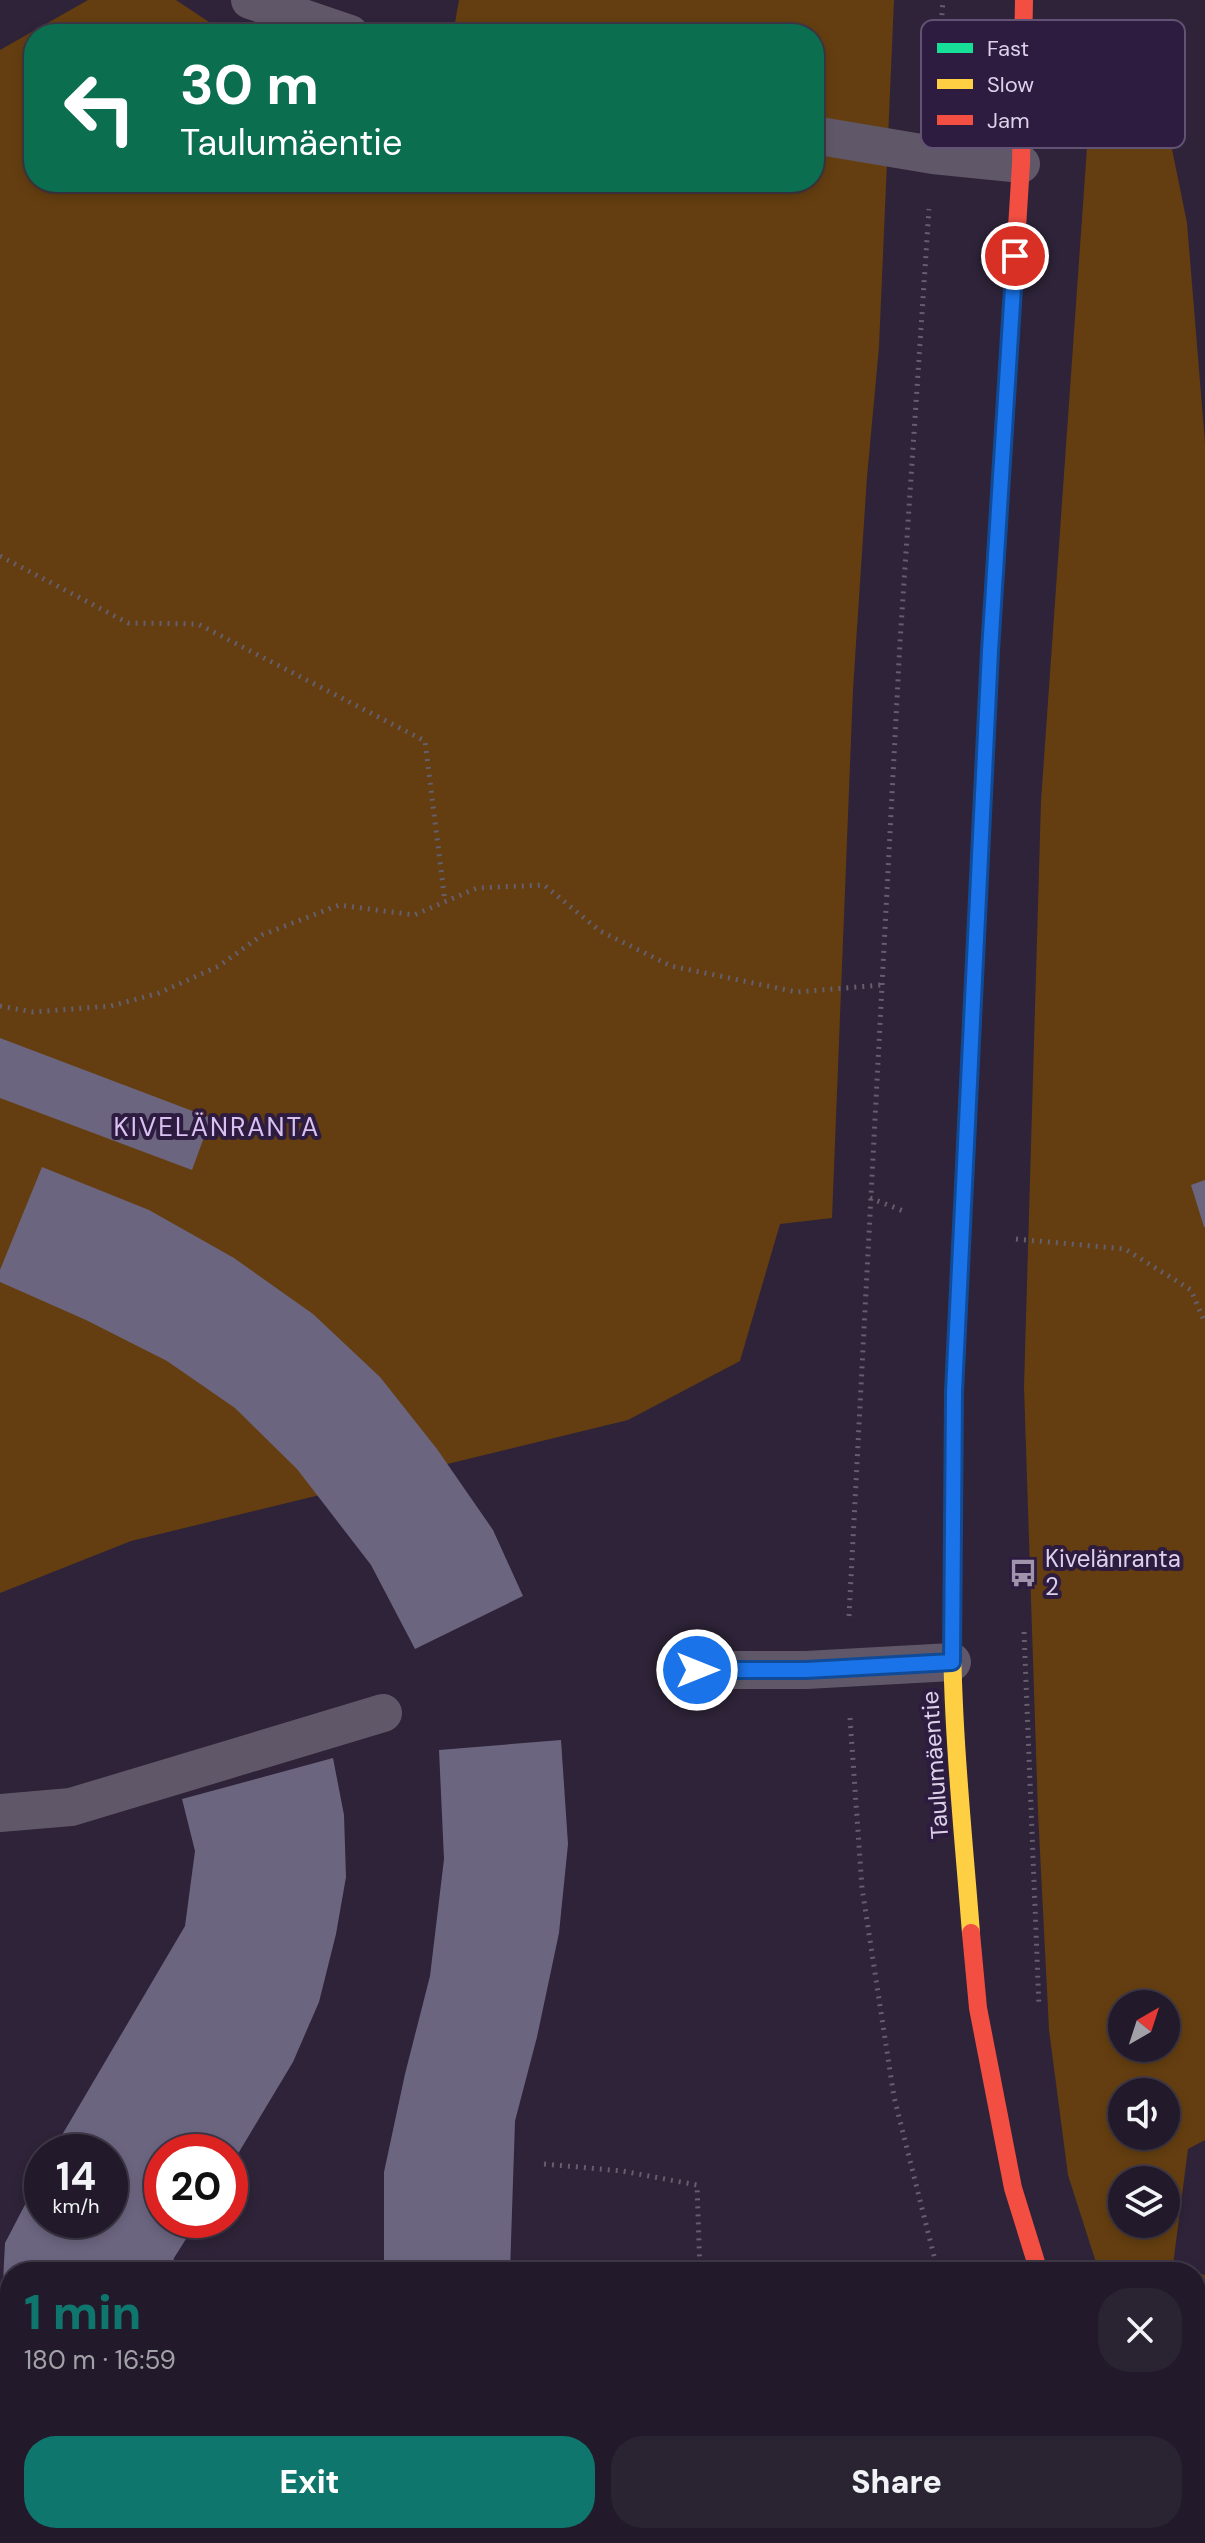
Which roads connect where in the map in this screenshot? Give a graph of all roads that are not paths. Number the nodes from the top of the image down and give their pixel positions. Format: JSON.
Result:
{"nodes":[{"id":1,"x":250,"y":0,"type":"edge"},
{"id":2,"x":1024,"y":0,"type":"edge"},
{"id":3,"x":1024,"y":20,"type":"edge"},
{"id":4,"x":321,"y":24,"type":"edge"},
{"id":5,"x":824,"y":137,"type":"edge"},
{"id":6,"x":1021,"y":148,"type":"edge"},
{"id":7,"x":1021,"y":164,"type":"junction"},
{"id":8,"x":952,"y":1662,"type":"junction"},
{"id":9,"x":697,"y":1670,"type":"dead end"},
{"id":10,"x":383,"y":1713,"type":"dead end"},
{"id":11,"x":0,"y":1813,"type":"edge"},
{"id":12,"x":1036,"y":2262,"type":"edge"}],
"edges":[{"from":1,"to":4,"type":"lane"},
{"from":2,"to":3,"type":"main road","name":"Taulumäentie"},
{"from":5,"to":7,"type":"lane"},
{"from":6,"to":7,"type":"main road","name":"Taulumäentie"},
{"from":7,"to":8,"type":"main road","name":"Taulumäentie"},
{"from":8,"to":9,"type":"lane"},
{"from":8,"to":12,"type":"main road","name":"Taulumäentie"},
{"from":10,"to":11,"type":"lane"}]}
